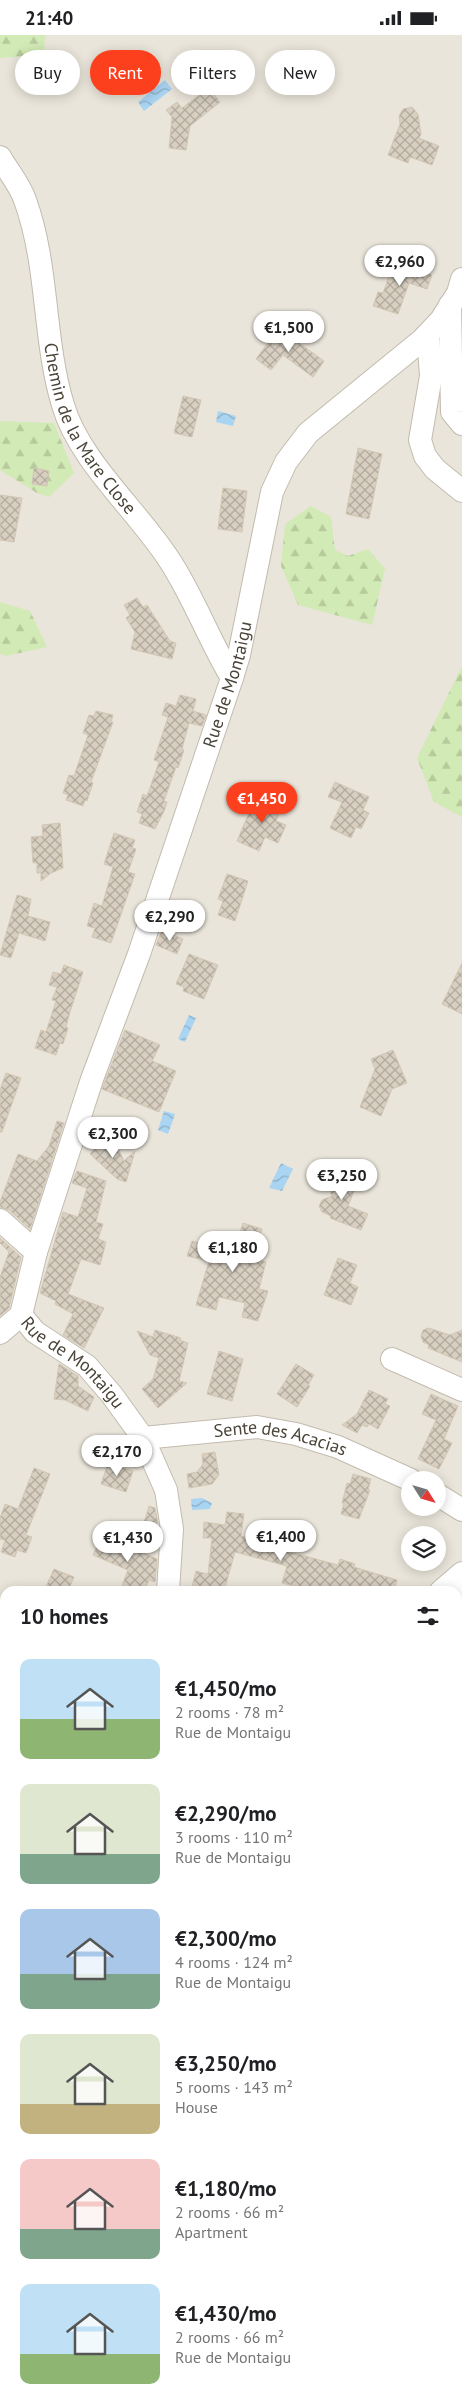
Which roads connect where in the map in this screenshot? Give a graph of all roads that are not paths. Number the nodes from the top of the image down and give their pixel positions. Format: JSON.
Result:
{"nodes":[{"id":1,"x":0,"y":157,"type":"edge"},
{"id":2,"x":462,"y":279,"type":"edge"},
{"id":3,"x":450,"y":305,"type":"junction"},
{"id":4,"x":428,"y":334,"type":"junction"},
{"id":5,"x":462,"y":424,"type":"edge"},
{"id":6,"x":462,"y":491,"type":"edge"},
{"id":7,"x":232,"y":678,"type":"junction"},
{"id":8,"x":0,"y":1220,"type":"edge"},
{"id":9,"x":36,"y":1252,"type":"junction"},
{"id":10,"x":21,"y":1315,"type":"junction"},
{"id":11,"x":0,"y":1333,"type":"edge"},
{"id":12,"x":392,"y":1359,"type":"dead end"},
{"id":13,"x":462,"y":1390,"type":"edge"},
{"id":14,"x":143,"y":1439,"type":"junction"},
{"id":15,"x":401,"y":1475,"type":"edge"},
{"id":16,"x":446,"y":1500,"type":"edge"},
{"id":17,"x":462,"y":1510,"type":"edge"},
{"id":18,"x":168,"y":1586,"type":"edge"}],
"edges":[{"from":1,"to":7,"type":"street","name":"Chemin de la Mare Close"},
{"from":2,"to":3,"type":"street","name":"Rue de Montaigu"},
{"from":3,"to":4,"type":"street","name":"Rue de Montaigu"},
{"from":3,"to":5,"type":"street"},
{"from":4,"to":6,"type":"street"},
{"from":4,"to":7,"type":"street","name":"Rue de Montaigu"},
{"from":7,"to":9,"type":"street","name":"Rue de Montaigu"},
{"from":8,"to":9,"type":"street"},
{"from":9,"to":10,"type":"street","name":"Rue de Montaigu"},
{"from":10,"to":11,"type":"street"},
{"from":10,"to":14,"type":"street","name":"Rue de Montaigu"},
{"from":12,"to":13,"type":"street"},
{"from":14,"to":15,"type":"street","name":"Sente des Acacias"},
{"from":14,"to":18,"type":"street","name":"Rue de Montaigu"},
{"from":16,"to":17,"type":"street"}]}
